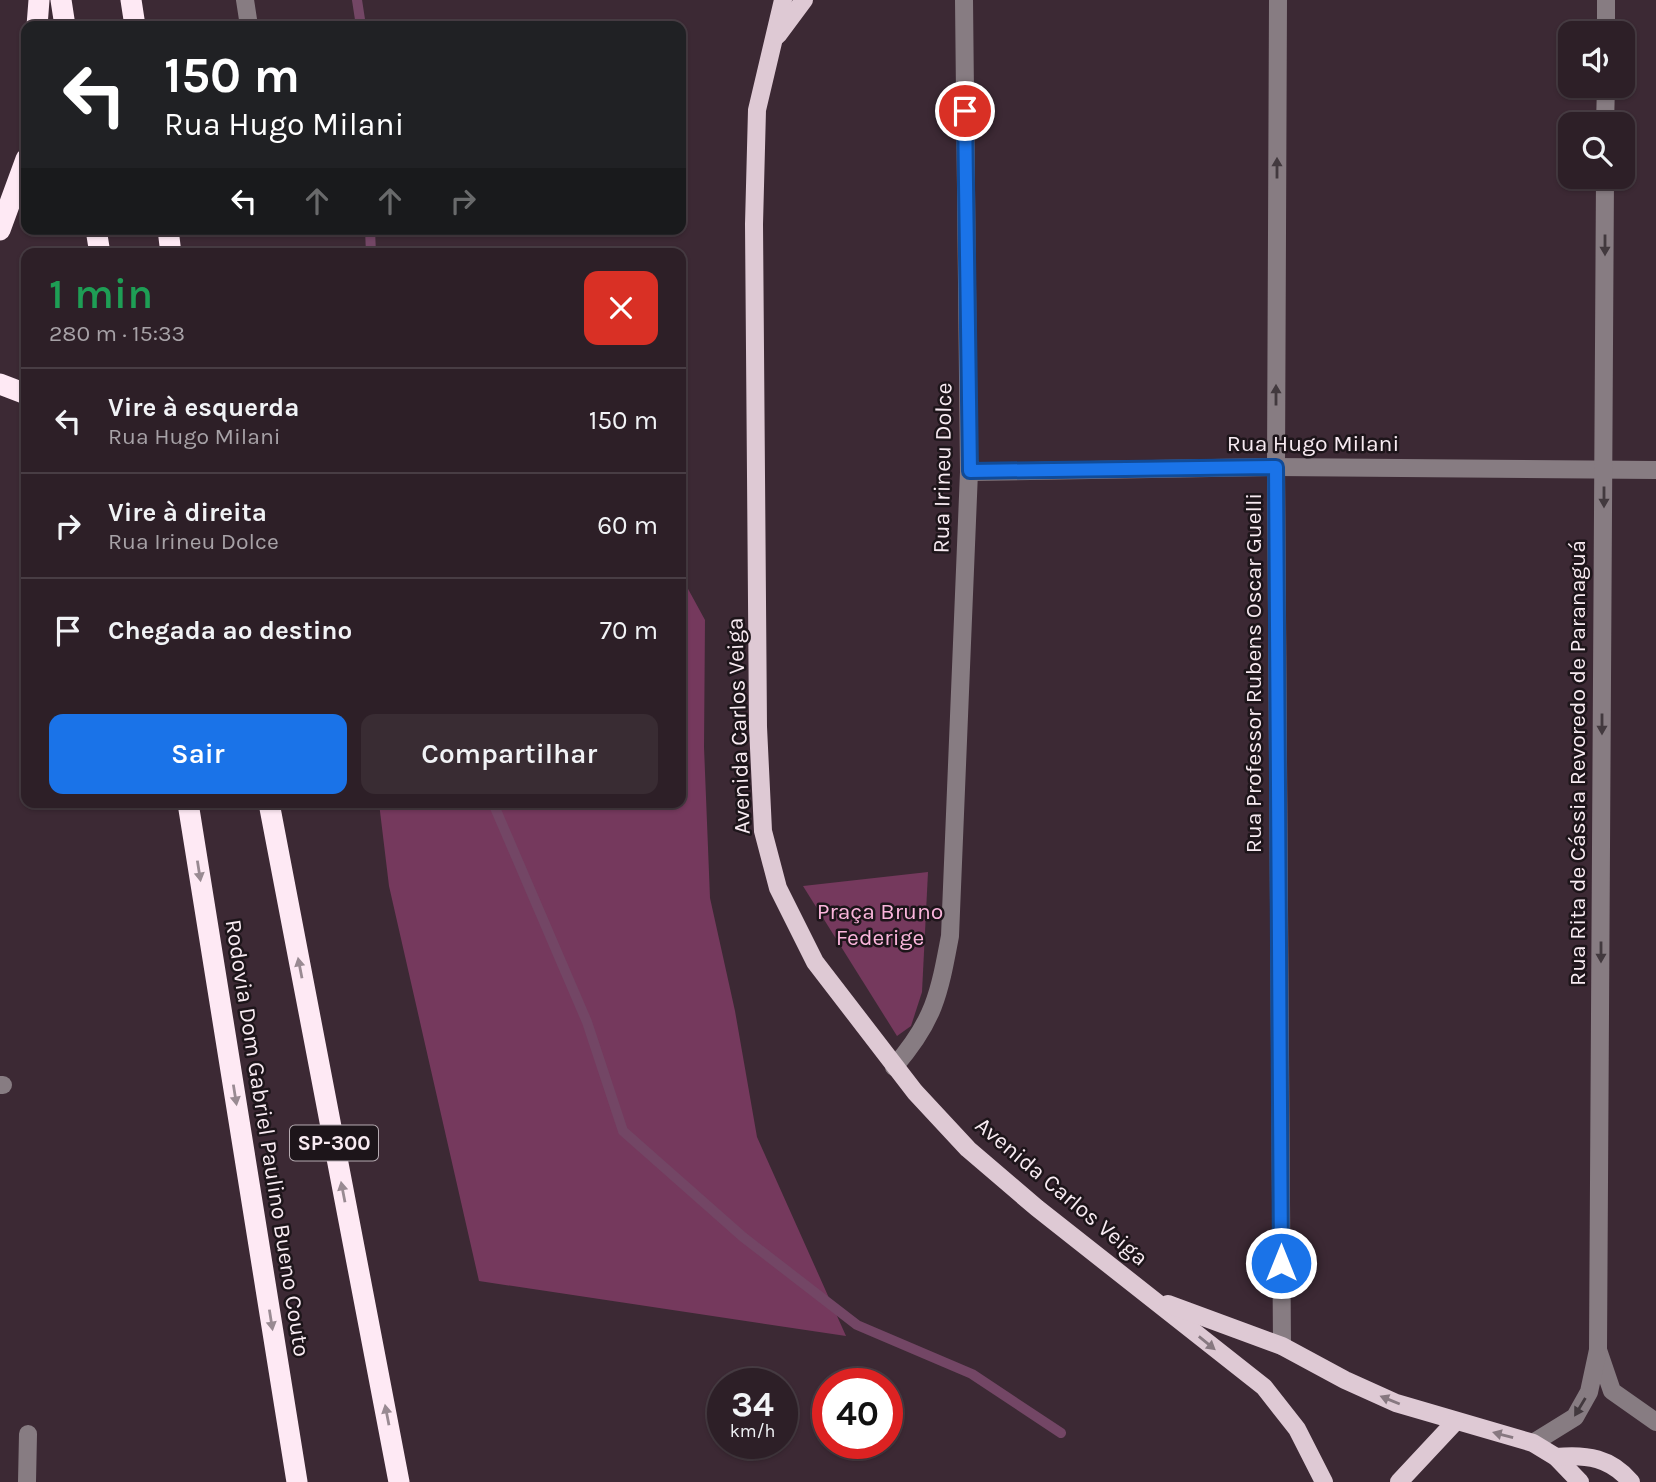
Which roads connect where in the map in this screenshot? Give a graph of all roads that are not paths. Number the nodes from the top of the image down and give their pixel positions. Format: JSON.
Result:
{"nodes":[{"id":1,"x":39,"y":0,"type":"edge"},
{"id":2,"x":61,"y":0,"type":"edge"},
{"id":3,"x":131,"y":0,"type":"edge"},
{"id":4,"x":245,"y":0,"type":"edge"},
{"id":5,"x":783,"y":0,"type":"edge"},
{"id":6,"x":804,"y":0,"type":"edge"},
{"id":7,"x":964,"y":0,"type":"edge"},
{"id":8,"x":1278,"y":0,"type":"edge"},
{"id":9,"x":1606,"y":0,"type":"edge"},
{"id":10,"x":37,"y":21,"type":"edge"},
{"id":11,"x":64,"y":21,"type":"edge"},
{"id":12,"x":134,"y":21,"type":"edge"},
{"id":13,"x":248,"y":21,"type":"edge"},
{"id":14,"x":1606,"y":21,"type":"edge"},
{"id":15,"x":773,"y":41,"type":"junction"},
{"id":16,"x":21,"y":173,"type":"edge"},
{"id":17,"x":1605,"y":189,"type":"edge"},
{"id":18,"x":0,"y":230,"type":"edge"},
{"id":19,"x":0,"y":384,"type":"edge"},
{"id":20,"x":21,"y":392,"type":"edge"},
{"id":21,"x":1276,"y":467,"type":"junction"},
{"id":22,"x":1604,"y":470,"type":"junction"},
{"id":23,"x":1656,"y":470,"type":"edge"},
{"id":24,"x":970,"y":471,"type":"junction"},
{"id":25,"x":189,"y":808,"type":"edge"},
{"id":26,"x":270,"y":808,"type":"edge"},
{"id":27,"x":894,"y":1067,"type":"junction"},
{"id":28,"x":1155,"y":1299,"type":"junction"},
{"id":29,"x":1282,"y":1346,"type":"junction"},
{"id":30,"x":1598,"y":1350,"type":"junction"},
{"id":31,"x":1455,"y":1422,"type":"junction"},
{"id":32,"x":1656,"y":1422,"type":"edge"},
{"id":33,"x":28,"y":1434,"type":"dead end"},
{"id":34,"x":1533,"y":1443,"type":"junction"},
{"id":35,"x":1556,"y":1457,"type":"junction"},
{"id":36,"x":400,"y":1476,"type":"edge"},
{"id":37,"x":27,"y":1482,"type":"edge"},
{"id":38,"x":297,"y":1482,"type":"edge"},
{"id":39,"x":1324,"y":1482,"type":"edge"},
{"id":40,"x":1399,"y":1482,"type":"edge"},
{"id":41,"x":1580,"y":1482,"type":"edge"},
{"id":42,"x":1631,"y":1482,"type":"edge"}],
"edges":[{"from":1,"to":10,"type":"highway"},
{"from":2,"to":11,"type":"highway"},
{"from":3,"to":12,"type":"highway"},
{"from":4,"to":13,"type":"street"},
{"from":5,"to":15,"type":"main road","name":"Avenida Carlos Veiga"},
{"from":6,"to":15,"type":"main road","name":"Avenida Carlos Veiga"},
{"from":7,"to":24,"type":"street","name":"Rua Irineu Dolce"},
{"from":21,"to":8,"type":"street","name":"Rua Professor Rubens Oscar Guelli","one_way":true},
{"from":9,"to":14,"type":"street"},
{"from":15,"to":27,"type":"main road","name":"Avenida Carlos Veiga"},
{"from":16,"to":18,"type":"highway"},
{"from":17,"to":22,"type":"street","name":"Rua Rita de Cássia Revoredo de Paranaguá","one_way":true},
{"from":19,"to":20,"type":"highway"},
{"from":21,"to":22,"type":"street","name":"Rua Hugo Milani"},
{"from":21,"to":24,"type":"street","name":"Rua Hugo Milani"},
{"from":21,"to":29,"type":"street","name":"Rua Professor Rubens Oscar Guelli"},
{"from":22,"to":23,"type":"street","name":"Rua Hugo Milani"},
{"from":22,"to":30,"type":"street","name":"Rua Rita de Cássia Revoredo de Paranaguá","one_way":true},
{"from":24,"to":27,"type":"street","name":"Rua Irineu Dolce"},
{"from":25,"to":38,"type":"highway","name":"Rodovia Dom Gabriel Paulino Bueno Couto","one_way":true},
{"from":36,"to":26,"type":"highway","number":"SP-300","one_way":true},
{"from":27,"to":28,"type":"main road","name":"Avenida Carlos Veiga"},
{"from":28,"to":29,"type":"main road","name":"Avenida Carlos Veiga"},
{"from":28,"to":39,"type":"main road","name":"Avenida Carlos Veiga","one_way":true},
{"from":31,"to":29,"type":"main road","name":"Avenida Carlos Veiga","one_way":true},
{"from":30,"to":32,"type":"street"},
{"from":30,"to":34,"type":"street","one_way":true},
{"from":34,"to":31,"type":"main road","name":"Avenida Carlos Veiga","one_way":true},
{"from":31,"to":40,"type":"main road"},
{"from":33,"to":37,"type":"street"},
{"from":34,"to":35,"type":"main road","name":"Avenida Carlos Veiga"},
{"from":35,"to":41,"type":"main road","name":"Avenida Carlos Veiga"},
{"from":35,"to":42,"type":"main road"}]}
